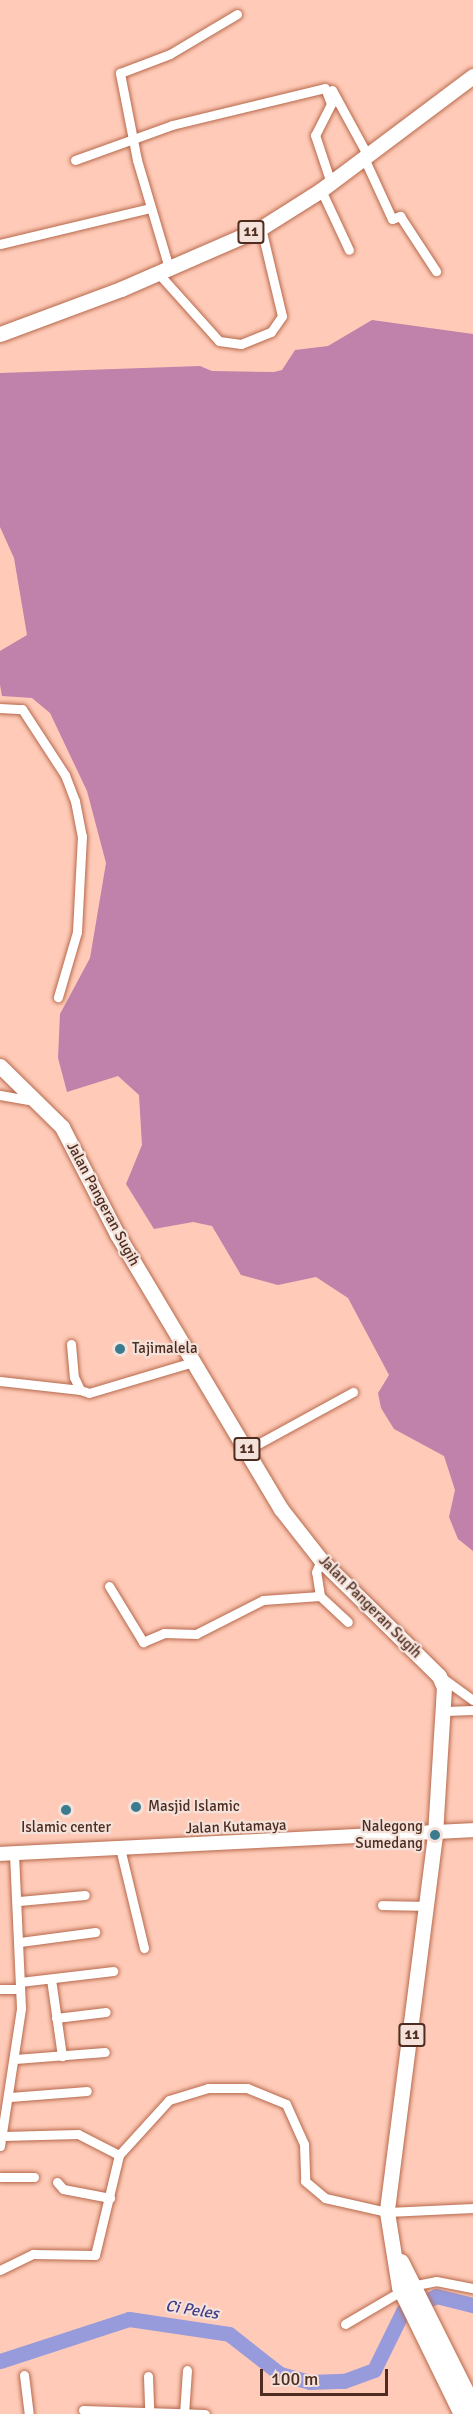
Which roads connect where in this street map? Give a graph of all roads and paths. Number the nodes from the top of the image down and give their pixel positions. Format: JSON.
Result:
{"nodes":[{"id":1,"x":237,"y":14,"type":"dead end"},
{"id":2,"x":473,"y":76,"type":"edge"},
{"id":3,"x":326,"y":88,"type":"junction"},
{"id":4,"x":132,"y":140,"type":"junction"},
{"id":5,"x":366,"y":157,"type":"junction"},
{"id":6,"x":75,"y":160,"type":"dead end"},
{"id":7,"x":326,"y":187,"type":"junction"},
{"id":8,"x":150,"y":208,"type":"junction"},
{"id":9,"x":261,"y":228,"type":"junction"},
{"id":10,"x":0,"y":244,"type":"edge"},
{"id":11,"x":349,"y":250,"type":"dead end"},
{"id":12,"x":163,"y":271,"type":"junction"},
{"id":13,"x":436,"y":271,"type":"dead end"},
{"id":14,"x":0,"y":334,"type":"edge"},
{"id":15,"x":0,"y":708,"type":"edge"},
{"id":16,"x":58,"y":997,"type":"dead end"},
{"id":17,"x":0,"y":1066,"type":"edge"},
{"id":18,"x":0,"y":1095,"type":"edge"},
{"id":19,"x":39,"y":1102,"type":"junction"},
{"id":20,"x":71,"y":1344,"type":"dead end"},
{"id":21,"x":193,"y":1362,"type":"junction"},
{"id":22,"x":0,"y":1381,"type":"edge"},
{"id":23,"x":80,"y":1390,"type":"junction"},
{"id":24,"x":353,"y":1392,"type":"dead end"},
{"id":25,"x":247,"y":1450,"type":"junction"},
{"id":26,"x":321,"y":1560,"type":"junction"},
{"id":27,"x":109,"y":1586,"type":"dead end"},
{"id":28,"x":320,"y":1596,"type":"junction"},
{"id":29,"x":348,"y":1622,"type":"dead end"},
{"id":30,"x":439,"y":1676,"type":"junction"},
{"id":31,"x":473,"y":1700,"type":"edge"},
{"id":32,"x":473,"y":1710,"type":"edge"},
{"id":33,"x":445,"y":1711,"type":"junction"},
{"id":34,"x":473,"y":1830,"type":"edge"},
{"id":35,"x":435,"y":1835,"type":"junction"},
{"id":36,"x":120,"y":1848,"type":"junction"},
{"id":37,"x":0,"y":1854,"type":"edge"},
{"id":38,"x":14,"y":1854,"type":"junction"},
{"id":39,"x":85,"y":1894,"type":"dead end"},
{"id":40,"x":20,"y":1901,"type":"junction"},
{"id":41,"x":382,"y":1905,"type":"dead end"},
{"id":42,"x":426,"y":1906,"type":"junction"},
{"id":43,"x":95,"y":1932,"type":"dead end"},
{"id":44,"x":20,"y":1942,"type":"junction"},
{"id":45,"x":144,"y":1948,"type":"dead end"},
{"id":46,"x":113,"y":1971,"type":"dead end"},
{"id":47,"x":51,"y":1979,"type":"junction"},
{"id":48,"x":20,"y":1986,"type":"junction"},
{"id":49,"x":0,"y":1989,"type":"edge"},
{"id":50,"x":105,"y":2012,"type":"dead end"},
{"id":51,"x":56,"y":2018,"type":"junction"},
{"id":52,"x":105,"y":2052,"type":"dead end"},
{"id":53,"x":62,"y":2056,"type":"junction"},
{"id":54,"x":15,"y":2060,"type":"junction"},
{"id":55,"x":87,"y":2091,"type":"dead end"},
{"id":56,"x":10,"y":2097,"type":"junction"},
{"id":57,"x":2,"y":2141,"type":"edge"},
{"id":58,"x":119,"y":2155,"type":"junction"},
{"id":59,"x":0,"y":2177,"type":"edge"},
{"id":60,"x":34,"y":2177,"type":"dead end"},
{"id":61,"x":57,"y":2182,"type":"dead end"},
{"id":62,"x":110,"y":2198,"type":"junction"},
{"id":63,"x":473,"y":2208,"type":"edge"},
{"id":64,"x":387,"y":2212,"type":"junction"},
{"id":65,"x":0,"y":2270,"type":"edge"},
{"id":66,"x":473,"y":2288,"type":"edge"},
{"id":67,"x":407,"y":2291,"type":"junction"},
{"id":68,"x":345,"y":2324,"type":"dead end"},
{"id":69,"x":429,"y":2331,"type":"junction"},
{"id":70,"x":187,"y":2370,"type":"dead end"},
{"id":71,"x":24,"y":2375,"type":"dead end"},
{"id":72,"x":148,"y":2376,"type":"dead end"},
{"id":73,"x":83,"y":2410,"type":"dead end"},
{"id":74,"x":184,"y":2412,"type":"edge"},
{"id":75,"x":113,"y":2413,"type":"edge"},
{"id":76,"x":149,"y":2413,"type":"edge"},
{"id":77,"x":29,"y":2414,"type":"edge"},
{"id":78,"x":205,"y":2414,"type":"edge"},
{"id":79,"x":461,"y":2414,"type":"edge"},
{"id":80,"x":471,"y":2414,"type":"edge"}],
"edges":[{"from":1,"to":4,"type":"street"},
{"from":2,"to":5,"type":"highway","number":"11"},
{"from":3,"to":4,"type":"street"},
{"from":3,"to":5,"type":"street"},
{"from":3,"to":7,"type":"street"},
{"from":4,"to":6,"type":"street"},
{"from":4,"to":8,"type":"street"},
{"from":5,"to":7,"type":"highway","number":"11"},
{"from":5,"to":13,"type":"street"},
{"from":7,"to":9,"type":"highway","number":"11"},
{"from":7,"to":11,"type":"street"},
{"from":8,"to":10,"type":"street"},
{"from":8,"to":12,"type":"street"},
{"from":9,"to":12,"type":"highway","number":"11"},
{"from":9,"to":12,"type":"street"},
{"from":12,"to":14,"type":"highway","number":"11"},
{"from":15,"to":16,"type":"street"},
{"from":17,"to":19,"type":"highway","name":"Jalan Pangeran Sugih","number":"11"},
{"from":18,"to":19,"type":"street"},
{"from":19,"to":21,"type":"highway","name":"Jalan Pangeran Sugih","number":"11"},
{"from":20,"to":23,"type":"street"},
{"from":21,"to":23,"type":"street"},
{"from":21,"to":25,"type":"highway","name":"Jalan Pangeran Sugih","number":"11"},
{"from":22,"to":23,"type":"street"},
{"from":24,"to":25,"type":"street"},
{"from":25,"to":26,"type":"highway","name":"Jalan Pangeran Sugih","number":"11"},
{"from":26,"to":28,"type":"street"},
{"from":26,"to":30,"type":"highway","name":"Jalan Pangeran Sugih","number":"11"},
{"from":27,"to":28,"type":"street"},
{"from":28,"to":29,"type":"street"},
{"from":30,"to":31,"type":"street"},
{"from":30,"to":33,"type":"highway","number":"11"},
{"from":32,"to":33,"type":"street"},
{"from":33,"to":35,"type":"highway","number":"11"},
{"from":34,"to":35,"type":"main road","name":"Jalan Kutamaya"},
{"from":35,"to":36,"type":"main road","name":"Jalan Kutamaya"},
{"from":35,"to":42,"type":"highway","number":"11"},
{"from":36,"to":38,"type":"main road","name":"Jalan Kutamaya"},
{"from":36,"to":45,"type":"street"},
{"from":37,"to":38,"type":"main road","name":"Jalan Kutamaya"},
{"from":38,"to":40,"type":"street"},
{"from":39,"to":40,"type":"street"},
{"from":40,"to":44,"type":"street"},
{"from":41,"to":42,"type":"street"},
{"from":42,"to":64,"type":"highway","number":"11"},
{"from":43,"to":44,"type":"street"},
{"from":44,"to":48,"type":"street"},
{"from":46,"to":47,"type":"street"},
{"from":47,"to":48,"type":"street"},
{"from":47,"to":51,"type":"street"},
{"from":48,"to":49,"type":"street"},
{"from":48,"to":54,"type":"street"},
{"from":50,"to":51,"type":"street"},
{"from":51,"to":53,"type":"street"},
{"from":52,"to":53,"type":"street"},
{"from":53,"to":54,"type":"street"},
{"from":54,"to":56,"type":"street"},
{"from":55,"to":56,"type":"street"},
{"from":56,"to":57,"type":"street"},
{"from":57,"to":58,"type":"street"},
{"from":58,"to":62,"type":"street"},
{"from":58,"to":64,"type":"street"},
{"from":59,"to":60,"type":"street"},
{"from":61,"to":62,"type":"street"},
{"from":62,"to":65,"type":"street"},
{"from":63,"to":64,"type":"street"},
{"from":64,"to":67,"type":"highway","number":"11"},
{"from":66,"to":67,"type":"street"},
{"from":67,"to":68,"type":"street"},
{"from":67,"to":69,"type":"highway","number":"11"},
{"from":69,"to":79,"type":"highway","number":"11"},
{"from":69,"to":80,"type":"highway","number":"11"},
{"from":70,"to":74,"type":"street"},
{"from":71,"to":77,"type":"street"},
{"from":72,"to":76,"type":"street"},
{"from":73,"to":75,"type":"street"},
{"from":74,"to":76,"type":"street"},
{"from":74,"to":78,"type":"street"},
{"from":75,"to":76,"type":"street"}]}
